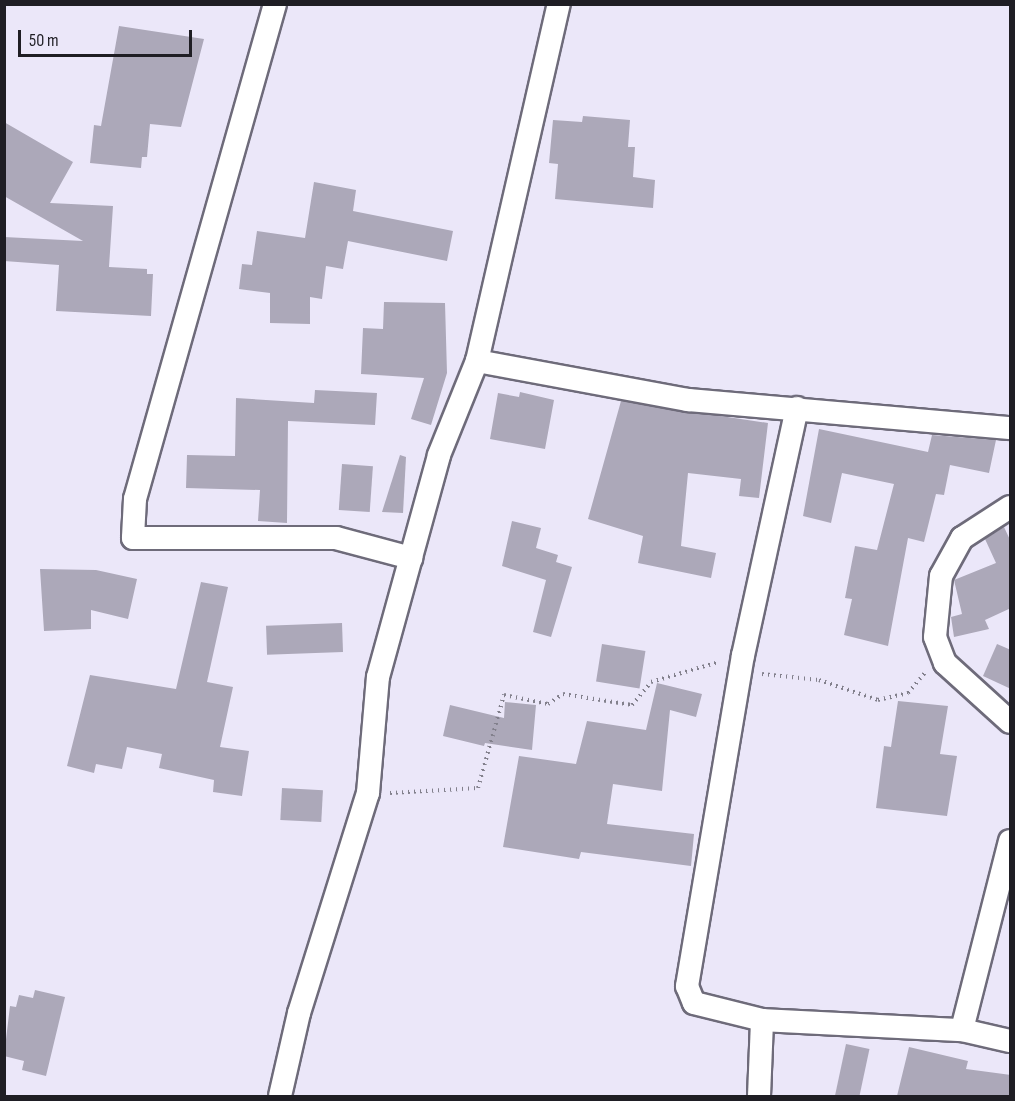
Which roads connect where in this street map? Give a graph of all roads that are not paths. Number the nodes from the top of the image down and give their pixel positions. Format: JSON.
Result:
{"nodes":[{"id":1,"x":275,"y":4,"type":"edge"},
{"id":2,"x":559,"y":4,"type":"edge"},
{"id":3,"x":477,"y":361,"type":"junction"},
{"id":4,"x":797,"y":408,"type":"junction"},
{"id":5,"x":1011,"y":428,"type":"edge"},
{"id":6,"x":1011,"y":507,"type":"edge"},
{"id":7,"x":411,"y":558,"type":"junction"},
{"id":8,"x":1011,"y":722,"type":"edge"},
{"id":9,"x":1011,"y":841,"type":"edge"},
{"id":10,"x":762,"y":1020,"type":"junction"},
{"id":11,"x":962,"y":1030,"type":"junction"},
{"id":12,"x":1011,"y":1041,"type":"edge"},
{"id":13,"x":280,"y":1096,"type":"edge"},
{"id":14,"x":759,"y":1096,"type":"edge"}],
"edges":[{"from":1,"to":7,"type":"street"},
{"from":2,"to":3,"type":"street"},
{"from":3,"to":4,"type":"street"},
{"from":3,"to":7,"type":"street"},
{"from":4,"to":5,"type":"street"},
{"from":4,"to":10,"type":"street"},
{"from":6,"to":8,"type":"street"},
{"from":7,"to":13,"type":"street"},
{"from":9,"to":11,"type":"street"},
{"from":10,"to":11,"type":"street"},
{"from":10,"to":14,"type":"street"},
{"from":11,"to":12,"type":"street"}]}
